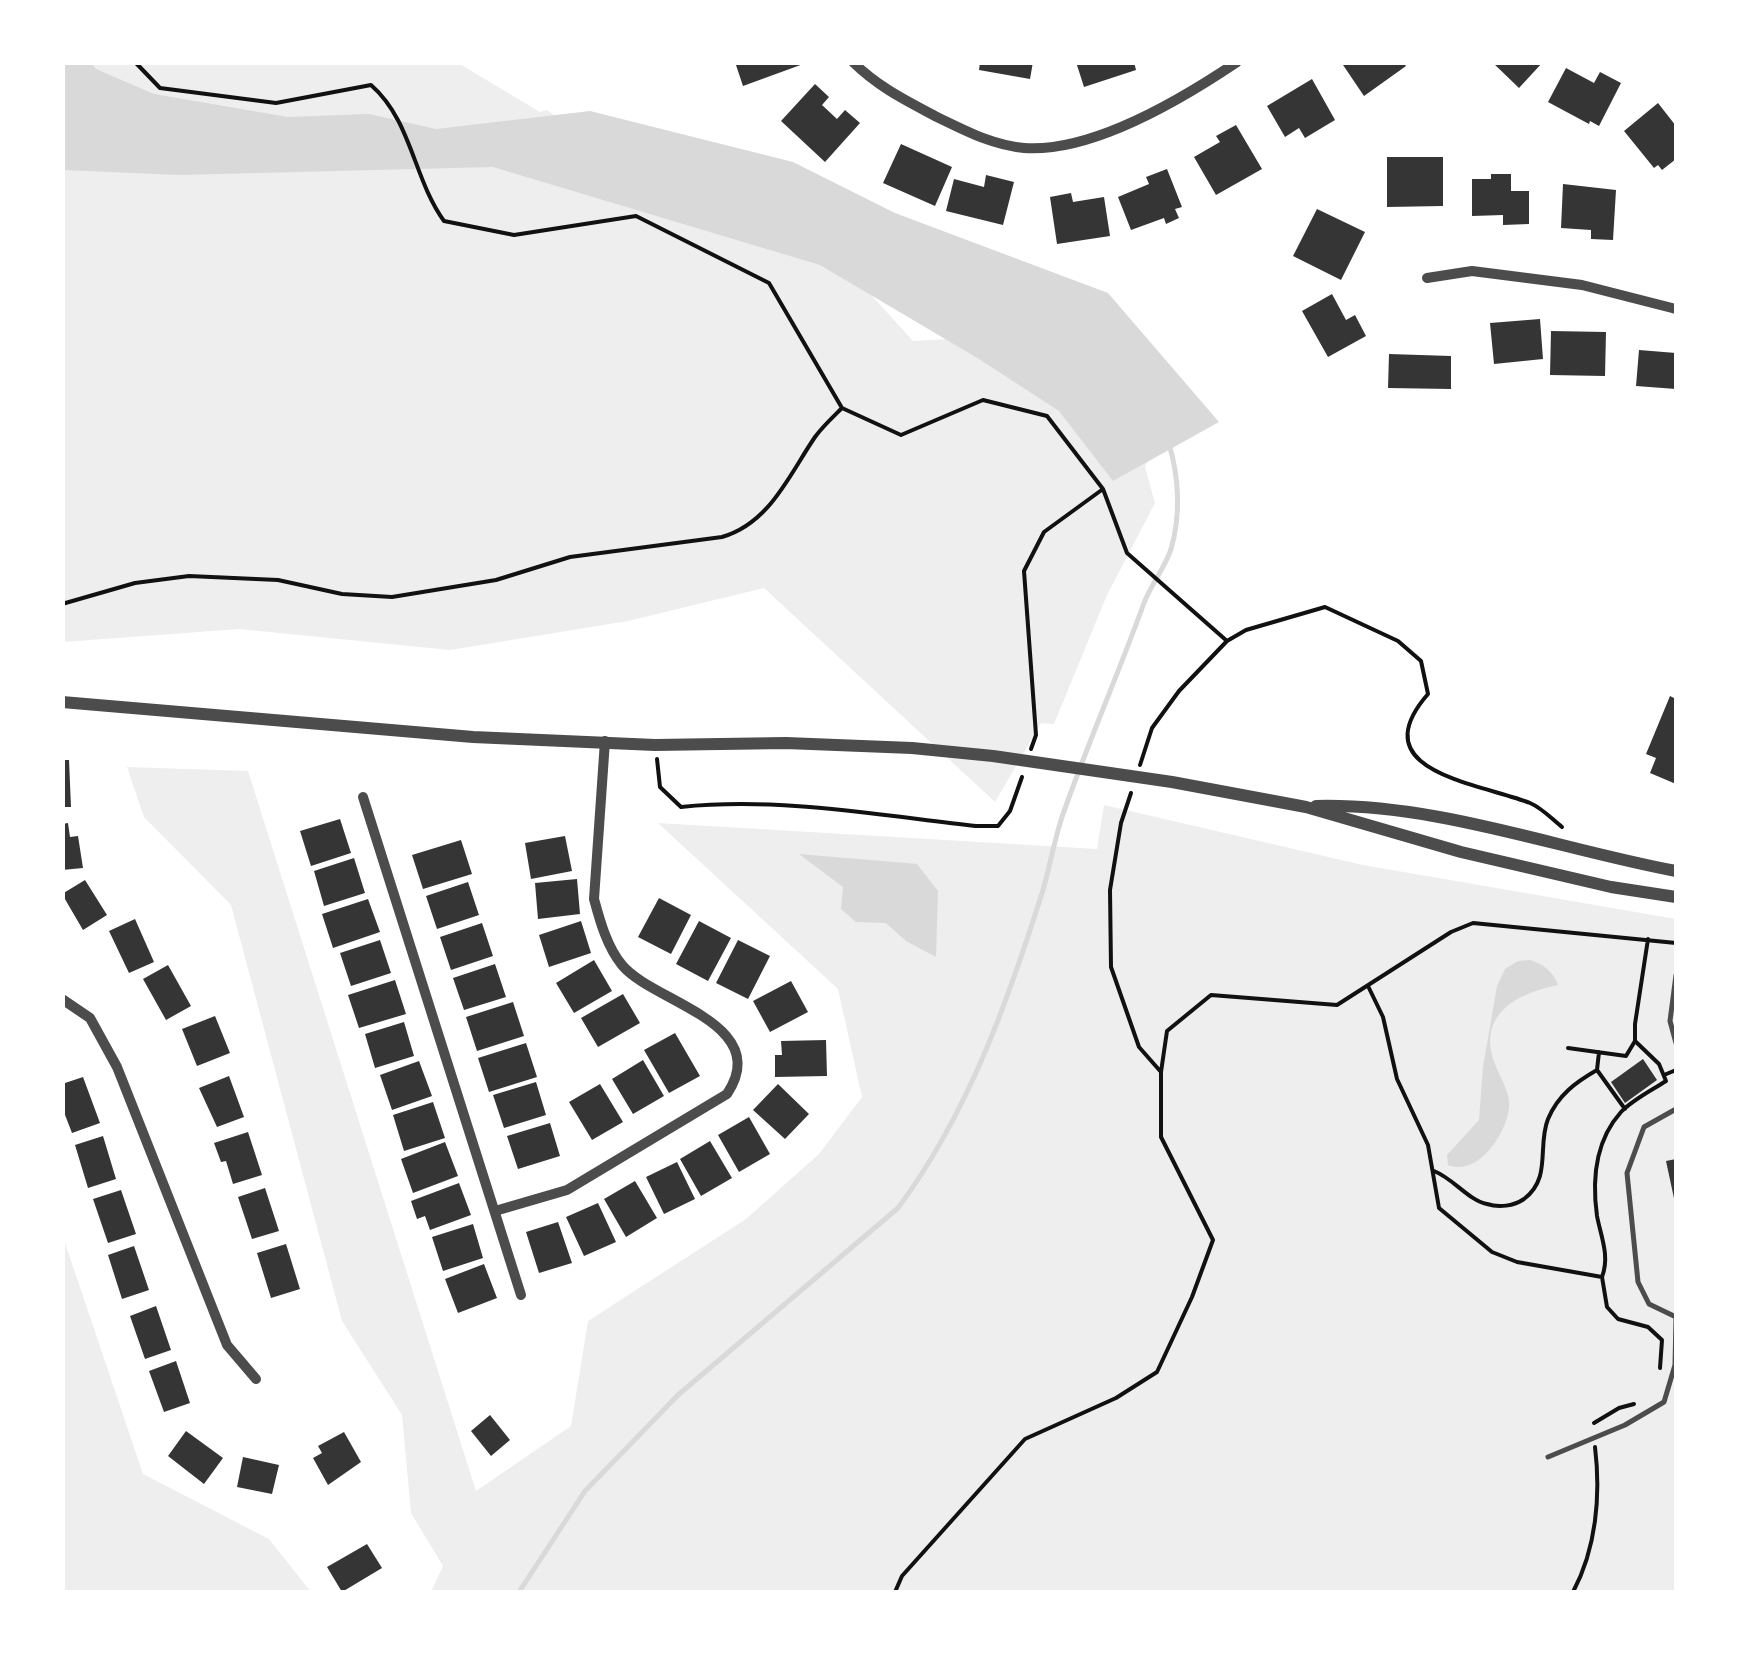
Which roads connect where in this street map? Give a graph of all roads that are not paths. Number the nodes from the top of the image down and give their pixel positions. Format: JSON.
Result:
{"nodes":[{"id":1,"x":853,"y":62,"type":"edge"},
{"id":2,"x":1237,"y":62,"type":"edge"},
{"id":3,"x":1427,"y":278,"type":"dead end"},
{"id":4,"x":1676,"y":309,"type":"edge"},
{"id":5,"x":62,"y":702,"type":"edge"},
{"id":6,"x":605,"y":742,"type":"junction"},
{"id":7,"x":364,"y":797,"type":"dead end"},
{"id":8,"x":1306,"y":807,"type":"junction"},
{"id":9,"x":1676,"y":871,"type":"edge"},
{"id":10,"x":1676,"y":897,"type":"edge"},
{"id":11,"x":1676,"y":974,"type":"edge"},
{"id":12,"x":62,"y":999,"type":"edge"},
{"id":13,"x":1673,"y":1019,"type":"edge"},
{"id":14,"x":1676,"y":1043,"type":"edge"},
{"id":15,"x":1676,"y":1109,"type":"edge"},
{"id":16,"x":495,"y":1211,"type":"junction"},
{"id":17,"x":521,"y":1294,"type":"dead end"},
{"id":18,"x":1676,"y":1316,"type":"edge"},
{"id":19,"x":256,"y":1379,"type":"dead end"},
{"id":20,"x":1548,"y":1456,"type":"dead end"}],
"edges":[{"from":1,"to":2,"type":"street"},
{"from":3,"to":4,"type":"street"},
{"from":5,"to":6,"type":"street"},
{"from":6,"to":8,"type":"street"},
{"from":6,"to":16,"type":"street"},
{"from":7,"to":16,"type":"street"},
{"from":8,"to":9,"type":"street"},
{"from":8,"to":10,"type":"street"},
{"from":11,"to":13,"type":"lane"},
{"from":12,"to":19,"type":"street"},
{"from":13,"to":14,"type":"lane"},
{"from":15,"to":18,"type":"lane"},
{"from":16,"to":17,"type":"street"},
{"from":18,"to":20,"type":"lane"}]}
